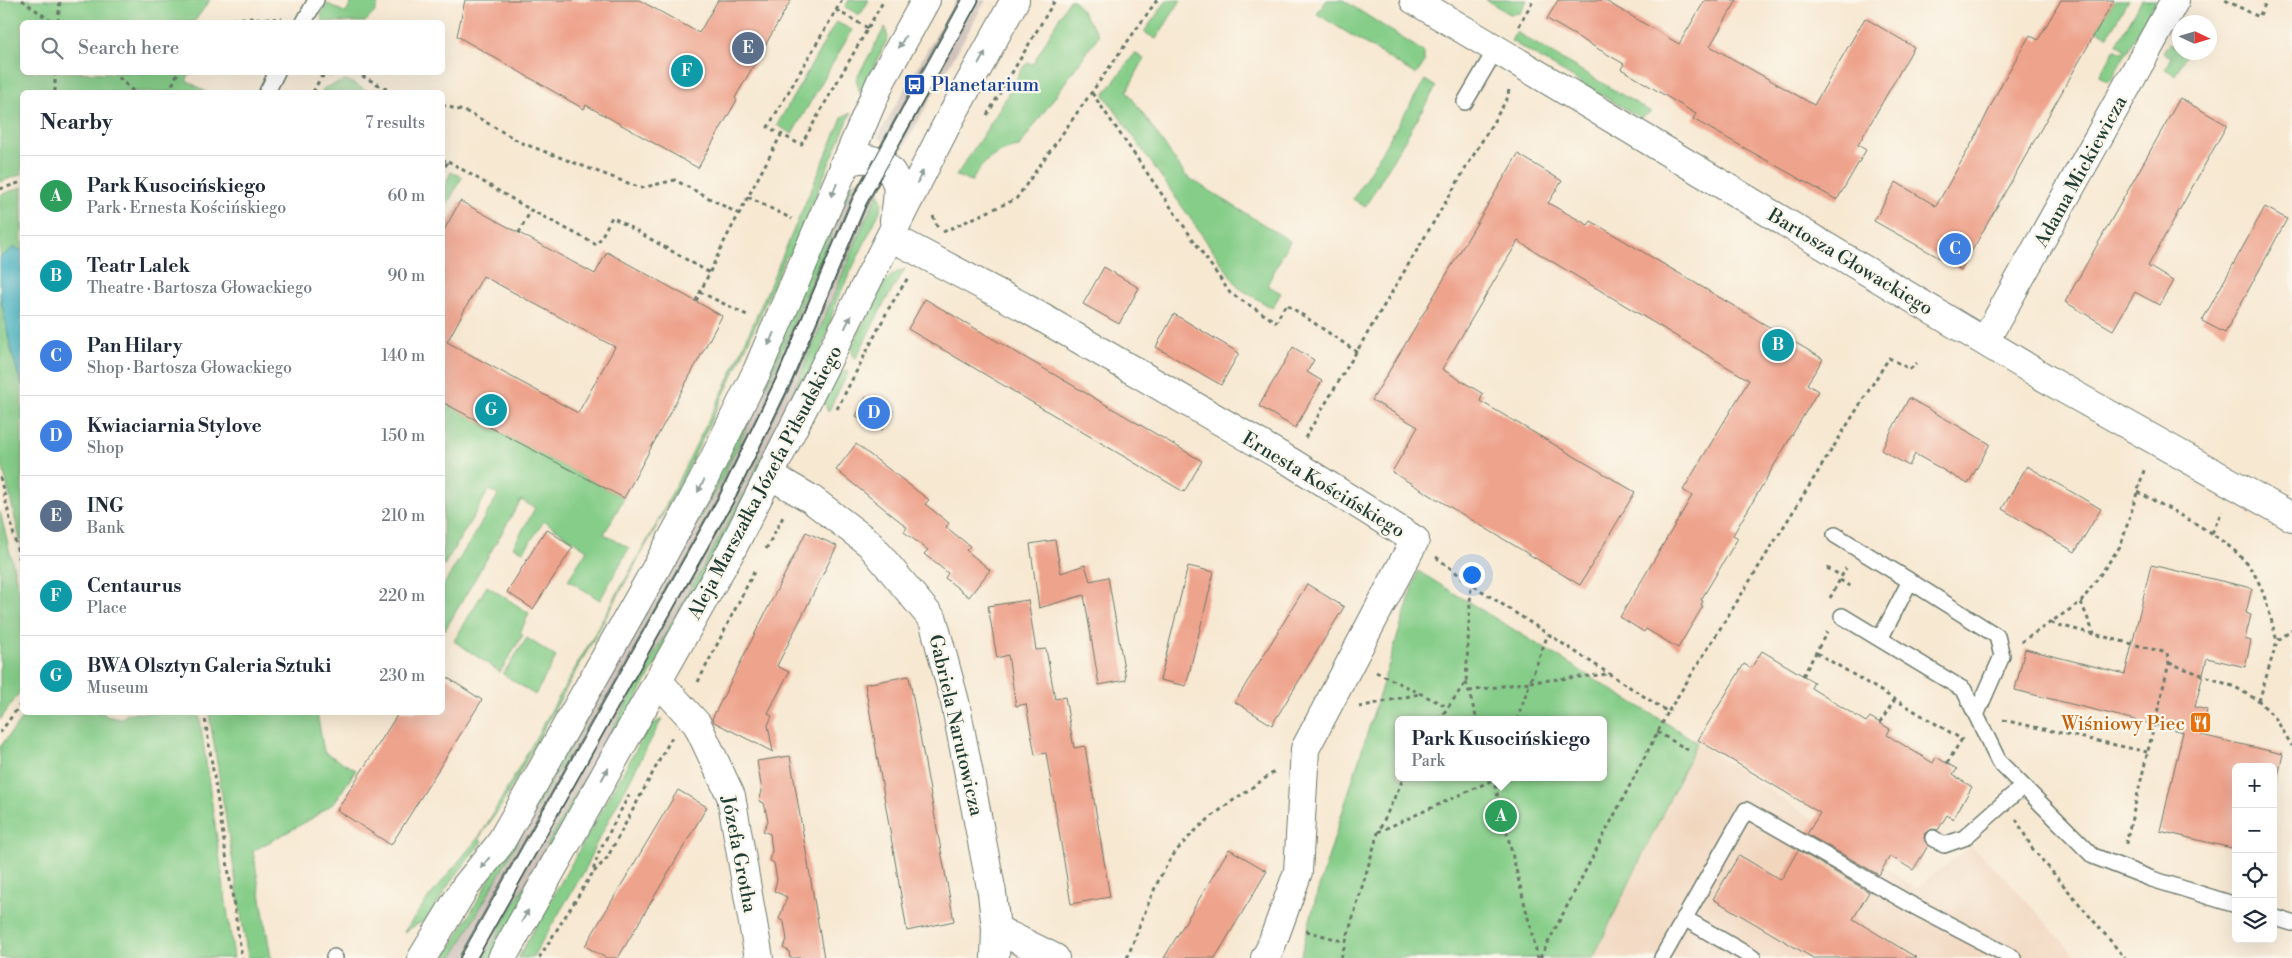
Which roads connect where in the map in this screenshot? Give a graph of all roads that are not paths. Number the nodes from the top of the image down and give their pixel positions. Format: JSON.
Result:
{"nodes":[{"id":1,"x":316,"y":0,"type":"edge"},
{"id":2,"x":926,"y":0,"type":"edge"},
{"id":3,"x":970,"y":0,"type":"edge"},
{"id":4,"x":1015,"y":0,"type":"edge"},
{"id":5,"x":1414,"y":0,"type":"edge"},
{"id":6,"x":2175,"y":0,"type":"edge"},
{"id":7,"x":306,"y":20,"type":"edge"},
{"id":8,"x":1496,"y":49,"type":"junction"},
{"id":9,"x":276,"y":75,"type":"edge"},
{"id":10,"x":268,"y":90,"type":"edge"},
{"id":11,"x":1464,"y":102,"type":"dead end"},
{"id":12,"x":880,"y":162,"type":"junction"},
{"id":13,"x":844,"y":164,"type":"junction"},
{"id":14,"x":891,"y":237,"type":"junction"},
{"id":15,"x":1985,"y":341,"type":"junction"},
{"id":16,"x":770,"y":475,"type":"junction"},
{"id":17,"x":2292,"y":517,"type":"edge"},
{"id":18,"x":1835,"y":535,"type":"dead end"},
{"id":19,"x":1910,"y":581,"type":"junction"},
{"id":20,"x":1842,"y":616,"type":"dead end"},
{"id":21,"x":1880,"y":639,"type":"junction"},
{"id":22,"x":658,"y":681,"type":"junction"},
{"id":23,"x":1977,"y":713,"type":"junction"},
{"id":24,"x":2023,"y":786,"type":"junction"},
{"id":25,"x":1933,"y":838,"type":"dead end"},
{"id":26,"x":2232,"y":904,"type":"edge"},
{"id":27,"x":1684,"y":918,"type":"junction"},
{"id":28,"x":2277,"y":918,"type":"edge"},
{"id":29,"x":2292,"y":923,"type":"edge"},
{"id":30,"x":996,"y":929,"type":"junction"},
{"id":31,"x":422,"y":958,"type":"edge"},
{"id":32,"x":468,"y":958,"type":"edge"},
{"id":33,"x":502,"y":958,"type":"edge"},
{"id":34,"x":759,"y":958,"type":"edge"},
{"id":35,"x":995,"y":958,"type":"edge"},
{"id":36,"x":1055,"y":958,"type":"edge"},
{"id":37,"x":1264,"y":958,"type":"edge"},
{"id":38,"x":1662,"y":958,"type":"edge"},
{"id":39,"x":1753,"y":958,"type":"edge"},
{"id":40,"x":2013,"y":958,"type":"edge"}],
"edges":[{"from":1,"to":7,"type":"lane"},
{"from":2,"to":13,"type":"street","one_way":true},
{"from":3,"to":12,"type":"lane"},
{"from":14,"to":4,"type":"street","name":"Aleja Marszałka Józefa Piłsudskiego","one_way":true},
{"from":5,"to":8,"type":"street","name":"Bartosza Głowackiego"},
{"from":6,"to":15,"type":"street","name":"Adama Mickiewicza"},
{"from":8,"to":11,"type":"lane"},
{"from":8,"to":15,"type":"street","name":"Bartosza Głowackiego"},
{"from":9,"to":10,"type":"lane"},
{"from":12,"to":13,"type":"street"},
{"from":12,"to":14,"type":"street"},
{"from":12,"to":32,"type":"lane"},
{"from":13,"to":31,"type":"street","one_way":true},
{"from":16,"to":14,"type":"street","name":"Aleja Marszałka Józefa Piłsudskiego","one_way":true},
{"from":14,"to":37,"type":"street","name":"Ernesta Kościńskiego"},
{"from":15,"to":17,"type":"street","name":"Bartosza Głowackiego"},
{"from":16,"to":22,"type":"street","name":"Aleja Marszałka Józefa Piłsudskiego"},
{"from":16,"to":30,"type":"street","name":"Gabriela Narutowicza"},
{"from":18,"to":19,"type":"lane"},
{"from":19,"to":21,"type":"lane"},
{"from":19,"to":23,"type":"lane"},
{"from":20,"to":21,"type":"lane"},
{"from":21,"to":23,"type":"lane"},
{"from":33,"to":22,"type":"street","name":"Aleja Marszałka Józefa Piłsudskiego","one_way":true},
{"from":22,"to":34,"type":"street","name":"Józefa Grotha"},
{"from":23,"to":24,"type":"lane"},
{"from":24,"to":25,"type":"lane"},
{"from":24,"to":26,"type":"lane"},
{"from":27,"to":38,"type":"lane"},
{"from":27,"to":39,"type":"lane"},
{"from":27,"to":40,"type":"lane"},
{"from":28,"to":29,"type":"lane"},
{"from":30,"to":35,"type":"street","name":"Gabriela Narutowicza"},
{"from":30,"to":36,"type":"street"}]}
